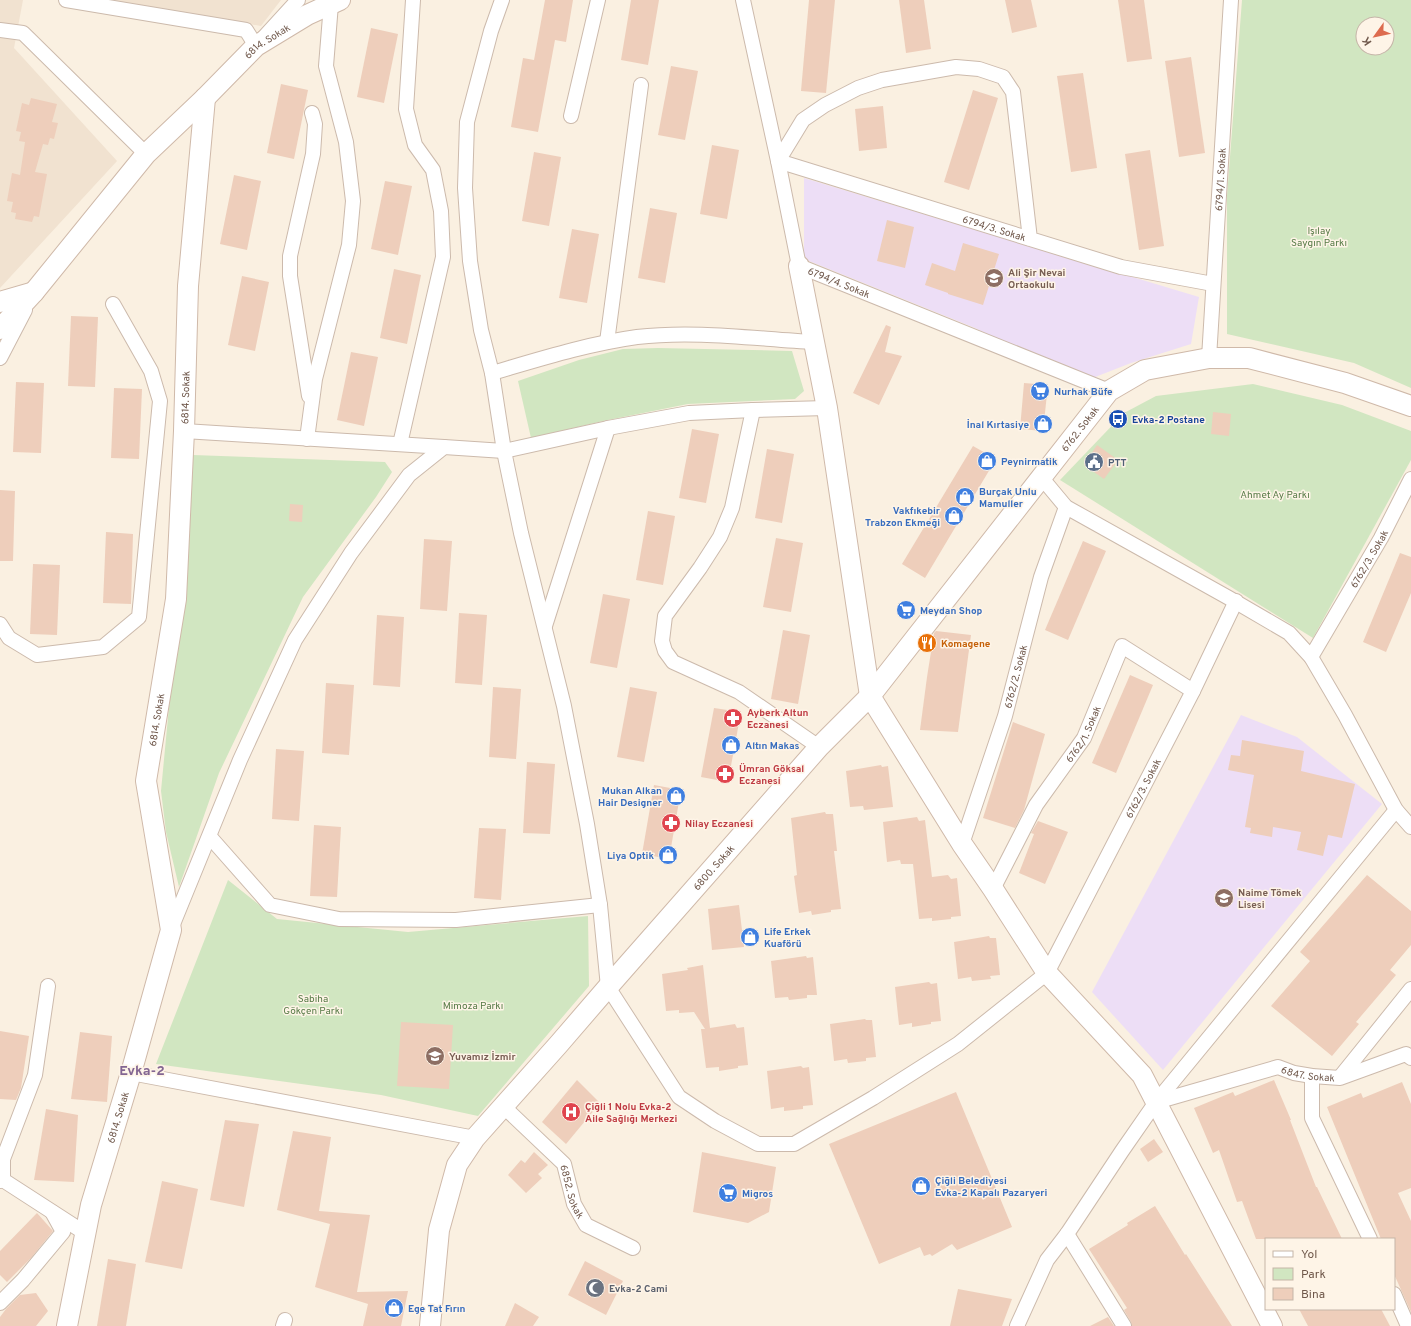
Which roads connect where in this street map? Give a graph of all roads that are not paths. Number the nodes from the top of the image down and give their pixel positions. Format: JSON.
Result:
{"nodes":[{"id":1,"x":66,"y":0,"type":"edge"},
{"id":2,"x":298,"y":0,"type":"edge"},
{"id":3,"x":413,"y":0,"type":"edge"},
{"id":4,"x":502,"y":0,"type":"edge"},
{"id":5,"x":598,"y":0,"type":"edge"},
{"id":6,"x":743,"y":0,"type":"edge"},
{"id":7,"x":1231,"y":0,"type":"edge"},
{"id":8,"x":335,"y":2,"type":"edge"},
{"id":9,"x":0,"y":23,"type":"edge"},
{"id":10,"x":0,"y":30,"type":"edge"},
{"id":11,"x":23,"y":33,"type":"junction"},
{"id":12,"x":256,"y":46,"type":"junction"},
{"id":13,"x":641,"y":85,"type":"dead end"},
{"id":14,"x":205,"y":98,"type":"junction"},
{"id":15,"x":312,"y":113,"type":"dead end"},
{"id":16,"x":571,"y":116,"type":"dead end"},
{"id":17,"x":146,"y":154,"type":"junction"},
{"id":18,"x":778,"y":161,"type":"junction"},
{"id":19,"x":1030,"y":239,"type":"junction"},
{"id":20,"x":799,"y":266,"type":"junction"},
{"id":21,"x":1213,"y":284,"type":"junction"},
{"id":22,"x":34,"y":292,"type":"junction"},
{"id":23,"x":0,"y":302,"type":"edge"},
{"id":24,"x":113,"y":304,"type":"dead end"},
{"id":25,"x":0,"y":329,"type":"edge"},
{"id":26,"x":607,"y":342,"type":"junction"},
{"id":27,"x":814,"y":342,"type":"junction"},
{"id":28,"x":0,"y":358,"type":"edge"},
{"id":29,"x":1209,"y":358,"type":"junction"},
{"id":30,"x":492,"y":373,"type":"junction"},
{"id":31,"x":1109,"y":391,"type":"junction"},
{"id":32,"x":1411,"y":406,"type":"edge"},
{"id":33,"x":827,"y":408,"type":"junction"},
{"id":34,"x":311,"y":410,"type":"junction"},
{"id":35,"x":753,"y":410,"type":"junction"},
{"id":36,"x":608,"y":428,"type":"junction"},
{"id":37,"x":184,"y":431,"type":"junction"},
{"id":38,"x":307,"y":439,"type":"junction"},
{"id":39,"x":400,"y":444,"type":"junction"},
{"id":40,"x":444,"y":447,"type":"junction"},
{"id":41,"x":504,"y":451,"type":"junction"},
{"id":42,"x":1041,"y":477,"type":"junction"},
{"id":43,"x":1411,"y":479,"type":"edge"},
{"id":44,"x":1066,"y":507,"type":"junction"},
{"id":45,"x":1236,"y":601,"type":"junction"},
{"id":46,"x":0,"y":624,"type":"edge"},
{"id":47,"x":545,"y":626,"type":"junction"},
{"id":48,"x":1311,"y":657,"type":"junction"},
{"id":49,"x":1193,"y":691,"type":"junction"},
{"id":50,"x":870,"y":696,"type":"junction"},
{"id":51,"x":819,"y":747,"type":"junction"},
{"id":52,"x":1396,"y":810,"type":"junction"},
{"id":53,"x":1411,"y":827,"type":"edge"},
{"id":54,"x":210,"y":837,"type":"junction"},
{"id":55,"x":962,"y":844,"type":"junction"},
{"id":56,"x":993,"y":889,"type":"junction"},
{"id":57,"x":600,"y":905,"type":"junction"},
{"id":58,"x":171,"y":930,"type":"junction"},
{"id":59,"x":1047,"y":973,"type":"junction"},
{"id":60,"x":48,"y":986,"type":"dead end"},
{"id":61,"x":608,"y":987,"type":"junction"},
{"id":62,"x":1411,"y":989,"type":"edge"},
{"id":63,"x":1411,"y":1058,"type":"edge"},
{"id":64,"x":131,"y":1073,"type":"junction"},
{"id":65,"x":1312,"y":1076,"type":"junction"},
{"id":66,"x":1340,"y":1078,"type":"junction"},
{"id":67,"x":1156,"y":1102,"type":"junction"},
{"id":68,"x":503,"y":1106,"type":"junction"},
{"id":69,"x":475,"y":1138,"type":"junction"},
{"id":70,"x":1,"y":1180,"type":"edge"},
{"id":71,"x":52,"y":1212,"type":"junction"},
{"id":72,"x":85,"y":1233,"type":"junction"},
{"id":73,"x":1067,"y":1234,"type":"junction"},
{"id":74,"x":1370,"y":1238,"type":"edge"},
{"id":75,"x":634,"y":1248,"type":"dead end"},
{"id":76,"x":1395,"y":1296,"type":"edge"},
{"id":77,"x":0,"y":1303,"type":"edge"},
{"id":78,"x":67,"y":1326,"type":"edge"},
{"id":79,"x":430,"y":1326,"type":"edge"},
{"id":80,"x":1017,"y":1326,"type":"edge"},
{"id":81,"x":1124,"y":1326,"type":"edge"},
{"id":82,"x":1272,"y":1326,"type":"edge"},
{"id":83,"x":1408,"y":1326,"type":"edge"}],
"edges":[{"from":1,"to":12,"type":"street"},
{"from":2,"to":12,"type":"street"},
{"from":3,"to":39,"type":"street"},
{"from":4,"to":30,"type":"street"},
{"from":5,"to":16,"type":"street"},
{"from":6,"to":18,"type":"street","name":"6794/4. Sokak"},
{"from":7,"to":21,"type":"street","name":"6794/1. Sokak"},
{"from":8,"to":12,"type":"street","name":"6814. Sokak"},
{"from":8,"to":34,"type":"street"},
{"from":9,"to":11,"type":"street"},
{"from":10,"to":11,"type":"street"},
{"from":11,"to":17,"type":"street"},
{"from":12,"to":14,"type":"street","name":"6814. Sokak"},
{"from":13,"to":26,"type":"street"},
{"from":14,"to":17,"type":"street","name":"6814. Sokak"},
{"from":14,"to":37,"type":"street","name":"6814. Sokak"},
{"from":15,"to":34,"type":"street"},
{"from":17,"to":22,"type":"street","name":"6814. Sokak"},
{"from":18,"to":19,"type":"street","name":"6794/3. Sokak"},
{"from":18,"to":19,"type":"street"},
{"from":18,"to":20,"type":"street","name":"6794/4. Sokak"},
{"from":19,"to":21,"type":"street","name":"6794/3. Sokak"},
{"from":20,"to":27,"type":"street"},
{"from":20,"to":31,"type":"street","name":"6794/4. Sokak"},
{"from":21,"to":29,"type":"street","name":"6794/1. Sokak"},
{"from":22,"to":23,"type":"street"},
{"from":22,"to":25,"type":"street","name":"6814. Sokak"},
{"from":22,"to":28,"type":"street"},
{"from":24,"to":46,"type":"street"},
{"from":26,"to":27,"type":"street"},
{"from":26,"to":30,"type":"street"},
{"from":27,"to":33,"type":"street"},
{"from":29,"to":31,"type":"street","name":"6762. Sokak"},
{"from":29,"to":32,"type":"street","name":"6762. Sokak"},
{"from":30,"to":41,"type":"street"},
{"from":31,"to":42,"type":"street","name":"6762. Sokak"},
{"from":33,"to":35,"type":"street"},
{"from":33,"to":50,"type":"street"},
{"from":34,"to":38,"type":"street"},
{"from":35,"to":36,"type":"street"},
{"from":35,"to":51,"type":"street"},
{"from":36,"to":41,"type":"street"},
{"from":36,"to":47,"type":"street"},
{"from":37,"to":38,"type":"street"},
{"from":37,"to":58,"type":"street","name":"6814. Sokak"},
{"from":38,"to":39,"type":"street"},
{"from":39,"to":40,"type":"street"},
{"from":40,"to":41,"type":"street"},
{"from":40,"to":54,"type":"street"},
{"from":41,"to":47,"type":"street"},
{"from":42,"to":44,"type":"street"},
{"from":42,"to":50,"type":"street","name":"6762. Sokak"},
{"from":43,"to":48,"type":"street","name":"6762/3. Sokak"},
{"from":44,"to":45,"type":"street"},
{"from":44,"to":55,"type":"street","name":"6762/2. Sokak"},
{"from":45,"to":48,"type":"street"},
{"from":45,"to":49,"type":"street","name":"6762/3. Sokak"},
{"from":47,"to":57,"type":"street"},
{"from":48,"to":52,"type":"street"},
{"from":49,"to":56,"type":"street","name":"6762/1. Sokak"},
{"from":49,"to":59,"type":"street","name":"6762/3. Sokak"},
{"from":50,"to":51,"type":"street","name":"6800. Sokak"},
{"from":50,"to":55,"type":"street"},
{"from":51,"to":61,"type":"street","name":"6800. Sokak"},
{"from":52,"to":53,"type":"street"},
{"from":52,"to":67,"type":"street"},
{"from":54,"to":57,"type":"street"},
{"from":54,"to":58,"type":"street"},
{"from":55,"to":56,"type":"street"},
{"from":56,"to":59,"type":"street"},
{"from":57,"to":61,"type":"street"},
{"from":58,"to":64,"type":"street","name":"6814. Sokak"},
{"from":59,"to":61,"type":"street"},
{"from":59,"to":67,"type":"street"},
{"from":60,"to":70,"type":"street"},
{"from":61,"to":68,"type":"street","name":"6800. Sokak"},
{"from":62,"to":66,"type":"street"},
{"from":63,"to":66,"type":"street","name":"6847. Sokak"},
{"from":64,"to":69,"type":"street"},
{"from":64,"to":72,"type":"street","name":"6814. Sokak"},
{"from":65,"to":66,"type":"street","name":"6847. Sokak"},
{"from":65,"to":67,"type":"street","name":"6847. Sokak"},
{"from":65,"to":74,"type":"street"},
{"from":67,"to":73,"type":"street"},
{"from":67,"to":82,"type":"street"},
{"from":68,"to":69,"type":"street","name":"6800. Sokak"},
{"from":68,"to":75,"type":"street","name":"6852. Sokak"},
{"from":69,"to":79,"type":"street","name":"6800. Sokak"},
{"from":70,"to":71,"type":"street"},
{"from":71,"to":72,"type":"street"},
{"from":71,"to":77,"type":"street"},
{"from":72,"to":78,"type":"street","name":"6814. Sokak"},
{"from":73,"to":80,"type":"street"},
{"from":73,"to":81,"type":"street"},
{"from":76,"to":83,"type":"street"}]}
